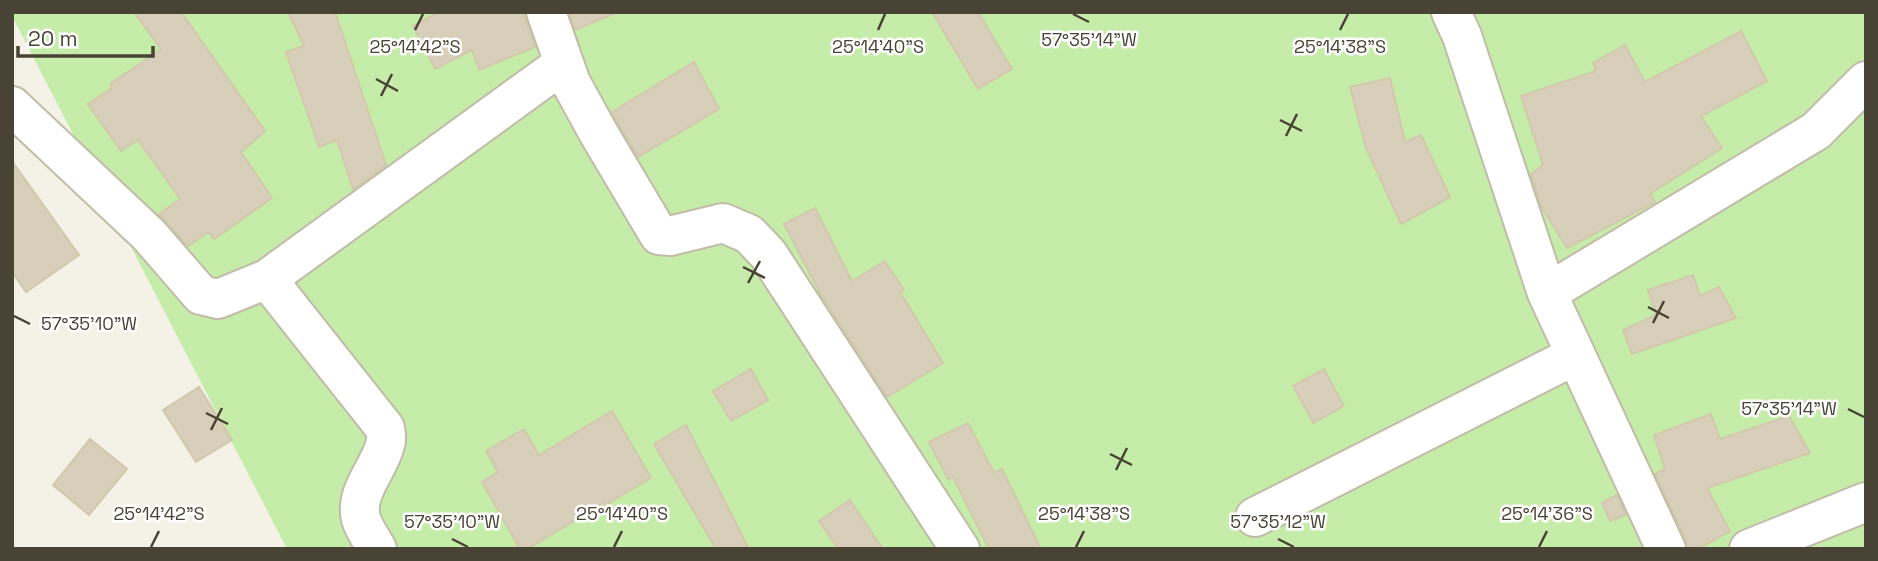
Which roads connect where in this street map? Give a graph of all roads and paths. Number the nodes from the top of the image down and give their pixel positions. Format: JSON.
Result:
{"nodes":[{"id":1,"x":546,"y":12,"type":"edge"},
{"id":2,"x":1451,"y":12,"type":"edge"},
{"id":3,"x":563,"y":64,"type":"junction"},
{"id":4,"x":1866,"y":81,"type":"edge"},
{"id":5,"x":12,"y":106,"type":"edge"},
{"id":6,"x":267,"y":279,"type":"junction"},
{"id":7,"x":1547,"y":293,"type":"junction"},
{"id":8,"x":1576,"y":355,"type":"junction"},
{"id":9,"x":1866,"y":502,"type":"edge"},
{"id":10,"x":1255,"y":516,"type":"dead end"},
{"id":11,"x":377,"y":549,"type":"edge"},
{"id":12,"x":960,"y":549,"type":"edge"},
{"id":13,"x":1666,"y":549,"type":"edge"},
{"id":14,"x":1749,"y":549,"type":"edge"}],
"edges":[{"from":1,"to":3,"type":"street"},
{"from":2,"to":7,"type":"street"},
{"from":3,"to":6,"type":"street"},
{"from":3,"to":12,"type":"street"},
{"from":4,"to":7,"type":"street"},
{"from":5,"to":6,"type":"street"},
{"from":6,"to":11,"type":"street"},
{"from":7,"to":8,"type":"street"},
{"from":8,"to":10,"type":"street"},
{"from":8,"to":13,"type":"street"},
{"from":9,"to":14,"type":"street"}]}
